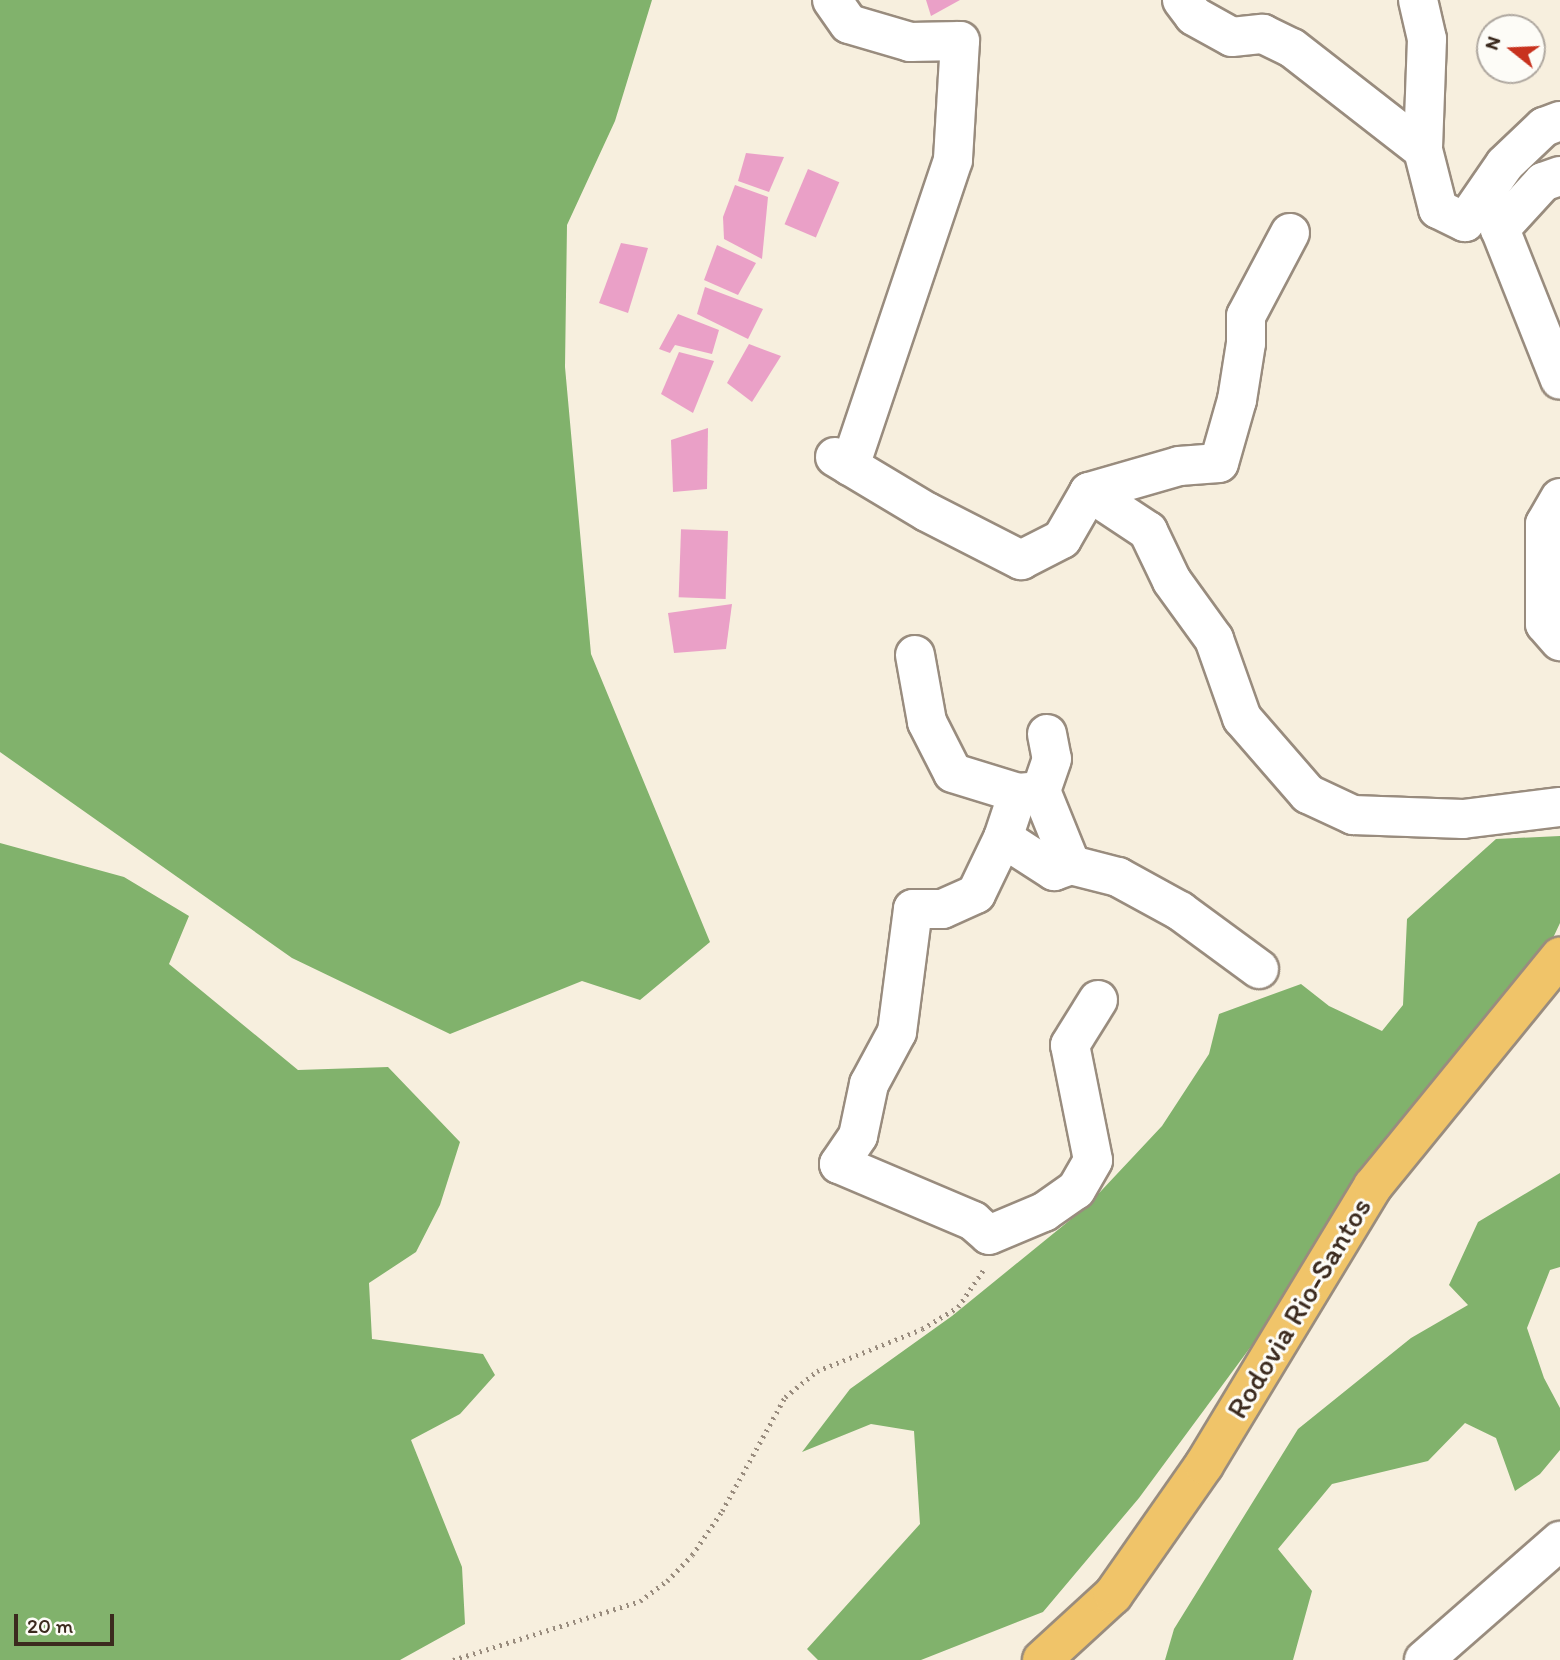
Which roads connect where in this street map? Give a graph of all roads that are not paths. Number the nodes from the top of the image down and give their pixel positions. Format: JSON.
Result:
{"nodes":[{"id":1,"x":832,"y":0,"type":"edge"},
{"id":2,"x":1182,"y":0,"type":"edge"},
{"id":3,"x":1418,"y":0,"type":"edge"},
{"id":4,"x":1560,"y":121,"type":"edge"},
{"id":5,"x":1423,"y":150,"type":"junction"},
{"id":6,"x":1560,"y":176,"type":"edge"},
{"id":7,"x":1290,"y":233,"type":"dead end"},
{"id":8,"x":1560,"y":380,"type":"edge"},
{"id":9,"x":1088,"y":492,"type":"junction"},
{"id":10,"x":1560,"y":498,"type":"edge"},
{"id":11,"x":1560,"y":640,"type":"edge"},
{"id":12,"x":915,"y":655,"type":"dead end"},
{"id":13,"x":1047,"y":734,"type":"dead end"},
{"id":14,"x":1030,"y":792,"type":"junction"},
{"id":15,"x":1560,"y":807,"type":"edge"},
{"id":16,"x":1003,"y":838,"type":"junction"},
{"id":17,"x":1070,"y":865,"type":"junction"},
{"id":18,"x":1560,"y":957,"type":"edge"},
{"id":19,"x":1259,"y":969,"type":"dead end"},
{"id":20,"x":1098,"y":1000,"type":"dead end"},
{"id":21,"x":1560,"y":1541,"type":"edge"},
{"id":22,"x":1042,"y":1660,"type":"edge"},
{"id":23,"x":1424,"y":1660,"type":"edge"}],
"edges":[{"from":1,"to":9,"type":"street"},
{"from":2,"to":5,"type":"street"},
{"from":3,"to":5,"type":"street"},
{"from":4,"to":5,"type":"street"},
{"from":6,"to":8,"type":"street"},
{"from":7,"to":9,"type":"street"},
{"from":9,"to":15,"type":"street"},
{"from":10,"to":11,"type":"street"},
{"from":12,"to":14,"type":"street"},
{"from":13,"to":14,"type":"street"},
{"from":14,"to":16,"type":"street"},
{"from":14,"to":17,"type":"street"},
{"from":16,"to":17,"type":"street"},
{"from":16,"to":20,"type":"street"},
{"from":17,"to":19,"type":"street"},
{"from":18,"to":22,"type":"highway","name":"Rodovia Rio-Santos"},
{"from":21,"to":23,"type":"street"}]}
